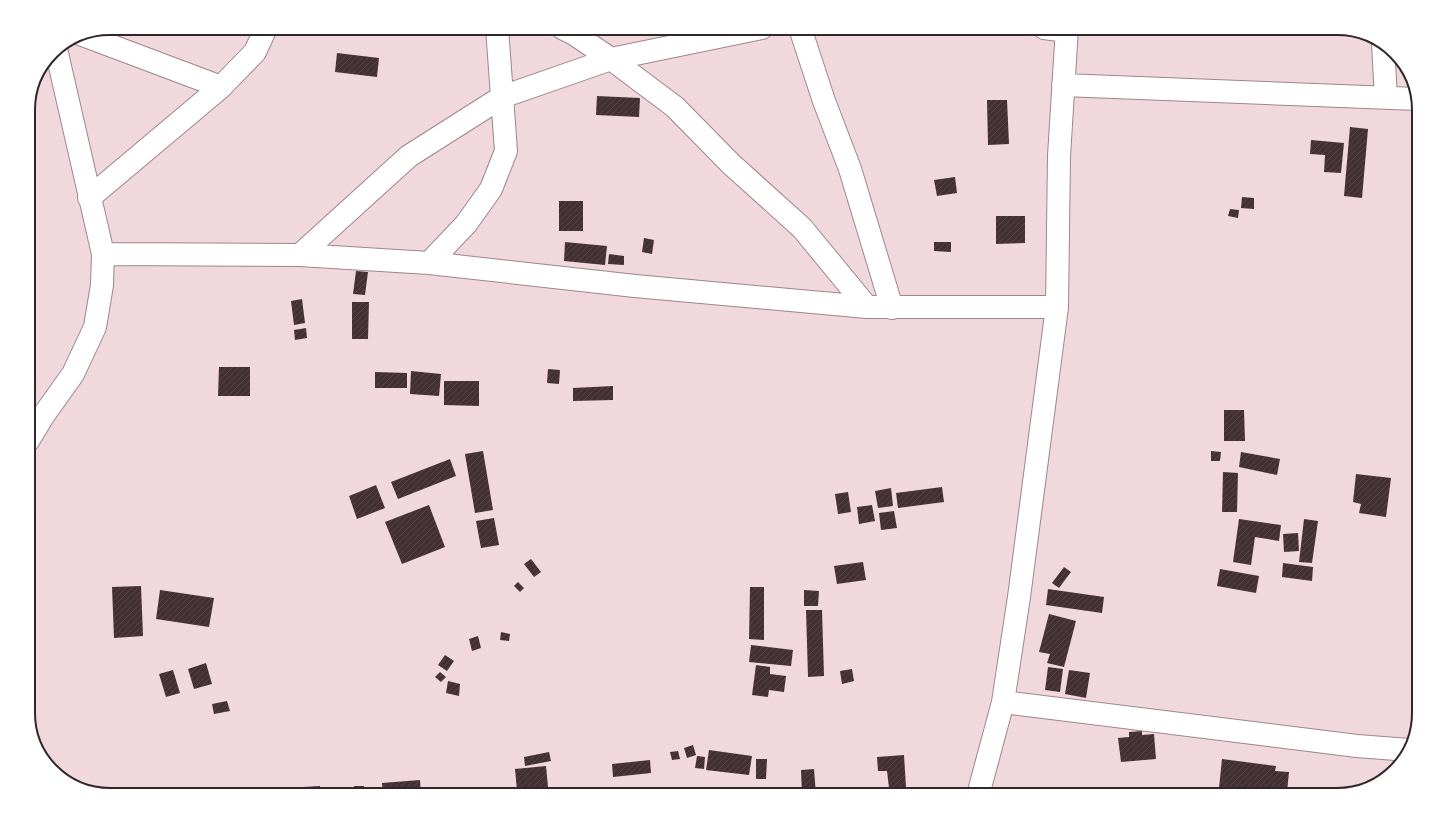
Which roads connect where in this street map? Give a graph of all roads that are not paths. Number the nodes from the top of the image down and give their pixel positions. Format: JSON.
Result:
{"nodes":[{"id":1,"x":263,"y":35,"type":"edge"},
{"id":2,"x":498,"y":35,"type":"edge"},
{"id":3,"x":575,"y":35,"type":"edge"},
{"id":4,"x":728,"y":35,"type":"edge"},
{"id":5,"x":802,"y":35,"type":"edge"},
{"id":6,"x":1067,"y":35,"type":"edge"},
{"id":7,"x":91,"y":38,"type":"edge"},
{"id":8,"x":1383,"y":51,"type":"edge"},
{"id":9,"x":58,"y":57,"type":"edge"},
{"id":10,"x":611,"y":59,"type":"junction"},
{"id":11,"x":1063,"y":85,"type":"junction"},
{"id":12,"x":221,"y":88,"type":"junction"},
{"id":13,"x":502,"y":97,"type":"junction"},
{"id":14,"x":1386,"y":98,"type":"junction"},
{"id":15,"x":1411,"y":99,"type":"edge"},
{"id":16,"x":89,"y":198,"type":"junction"},
{"id":17,"x":103,"y":254,"type":"junction"},
{"id":18,"x":300,"y":255,"type":"junction"},
{"id":19,"x":429,"y":263,"type":"junction"},
{"id":20,"x":867,"y":307,"type":"junction"},
{"id":21,"x":1057,"y":307,"type":"junction"},
{"id":22,"x":892,"y":308,"type":"junction"},
{"id":23,"x":35,"y":429,"type":"edge"},
{"id":24,"x":1003,"y":702,"type":"junction"},
{"id":25,"x":1402,"y":749,"type":"edge"},
{"id":26,"x":980,"y":788,"type":"edge"}],
"edges":[{"from":1,"to":12,"type":"street"},
{"from":2,"to":13,"type":"street"},
{"from":3,"to":10,"type":"street"},
{"from":4,"to":10,"type":"street"},
{"from":5,"to":22,"type":"street"},
{"from":6,"to":11,"type":"street"},
{"from":7,"to":12,"type":"street"},
{"from":8,"to":14,"type":"street"},
{"from":9,"to":16,"type":"street"},
{"from":10,"to":13,"type":"street"},
{"from":10,"to":20,"type":"street"},
{"from":11,"to":14,"type":"street"},
{"from":11,"to":21,"type":"street"},
{"from":12,"to":16,"type":"street"},
{"from":13,"to":18,"type":"street"},
{"from":13,"to":19,"type":"street"},
{"from":14,"to":15,"type":"street"},
{"from":16,"to":17,"type":"street"},
{"from":17,"to":18,"type":"street"},
{"from":17,"to":23,"type":"street"},
{"from":18,"to":19,"type":"street"},
{"from":19,"to":20,"type":"street"},
{"from":20,"to":22,"type":"street"},
{"from":21,"to":22,"type":"street"},
{"from":21,"to":24,"type":"street"},
{"from":24,"to":25,"type":"street"},
{"from":24,"to":26,"type":"street"}]}
